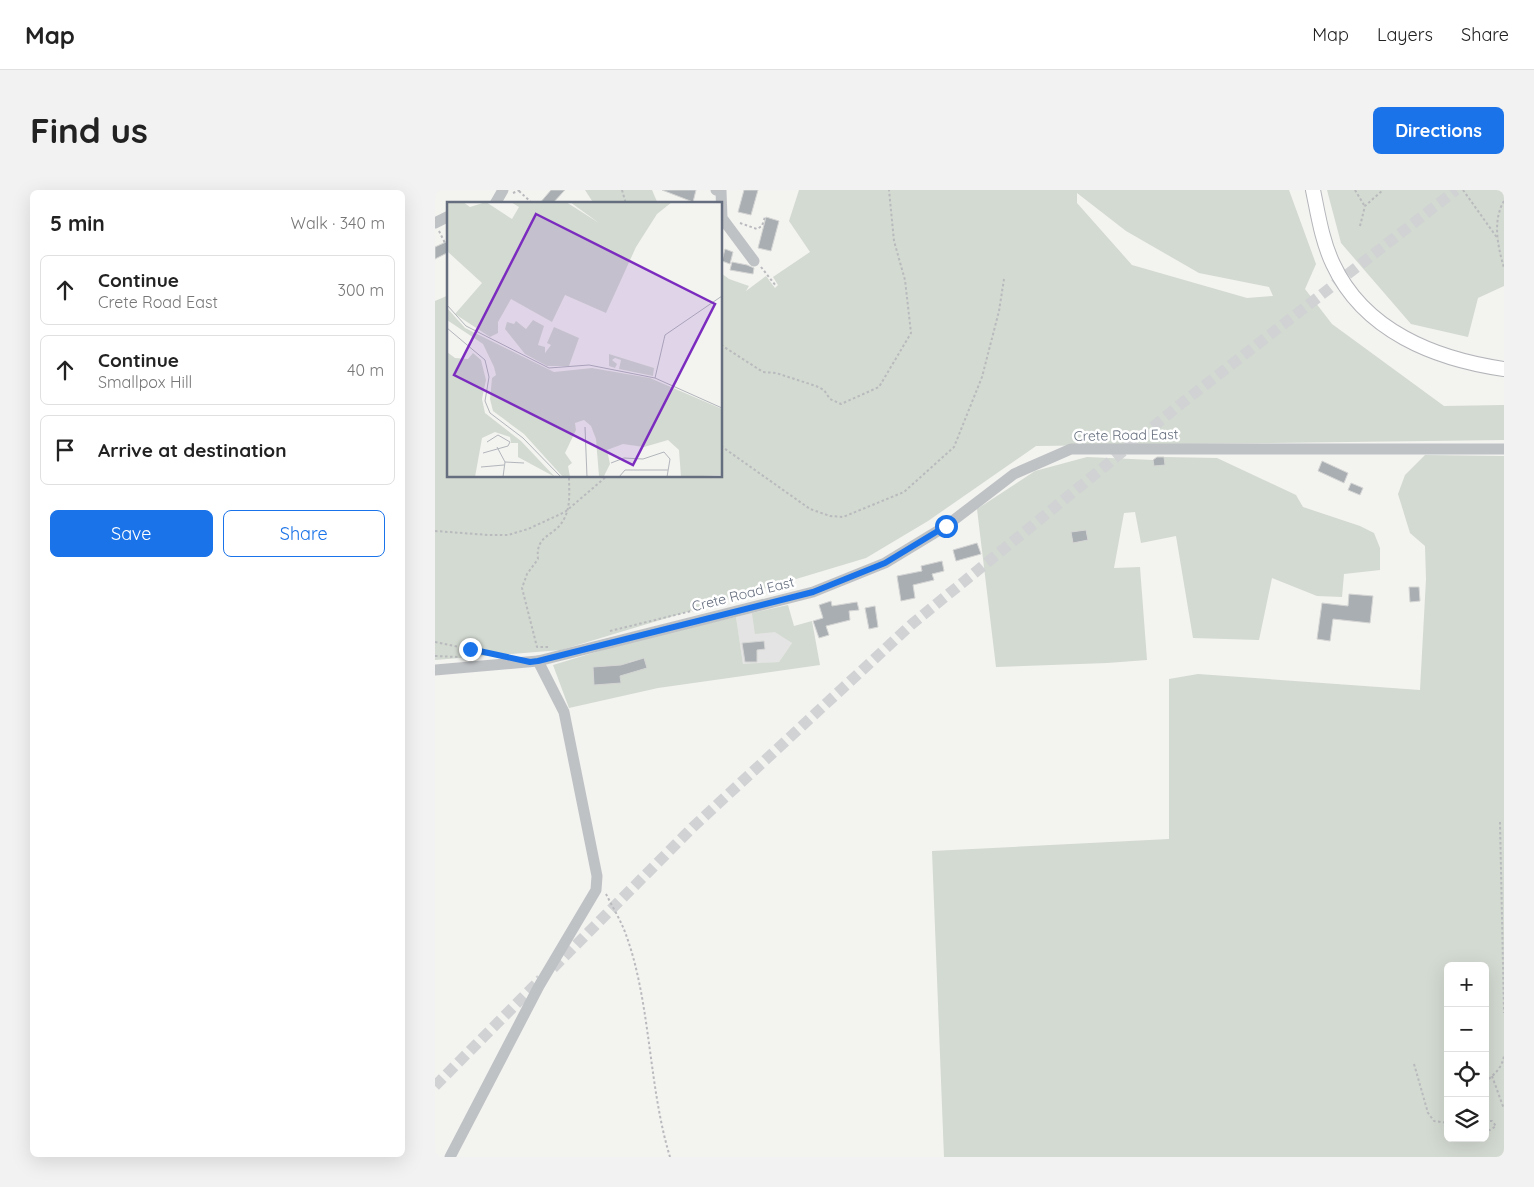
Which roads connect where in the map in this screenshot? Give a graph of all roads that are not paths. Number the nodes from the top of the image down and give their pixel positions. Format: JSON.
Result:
{"nodes":[{"id":1,"x":503,"y":190,"type":"edge"},
{"id":2,"x":716,"y":190,"type":"edge"},
{"id":3,"x":1313,"y":190,"type":"edge"},
{"id":4,"x":496,"y":202,"type":"edge"},
{"id":5,"x":721,"y":202,"type":"edge"},
{"id":6,"x":447,"y":217,"type":"edge"},
{"id":7,"x":723,"y":219,"type":"edge"},
{"id":8,"x":436,"y":225,"type":"edge"},
{"id":9,"x":754,"y":261,"type":"road end"},
{"id":10,"x":1504,"y":369,"type":"edge"},
{"id":11,"x":1504,"y":449,"type":"edge"},
{"id":12,"x":538,"y":661,"type":"junction"},
{"id":13,"x":435,"y":670,"type":"edge"},
{"id":14,"x":450,"y":1157,"type":"edge"}],
"edges":[{"from":1,"to":4,"type":"street"},
{"from":2,"to":5,"type":"street"},
{"from":3,"to":10,"type":"main road"},
{"from":6,"to":8,"type":"street"},
{"from":7,"to":9,"type":"street"},
{"from":11,"to":12,"type":"street","name":"Crete Road East"},
{"from":12,"to":13,"type":"street","name":"Crete Road East"},
{"from":12,"to":14,"type":"street"}]}
